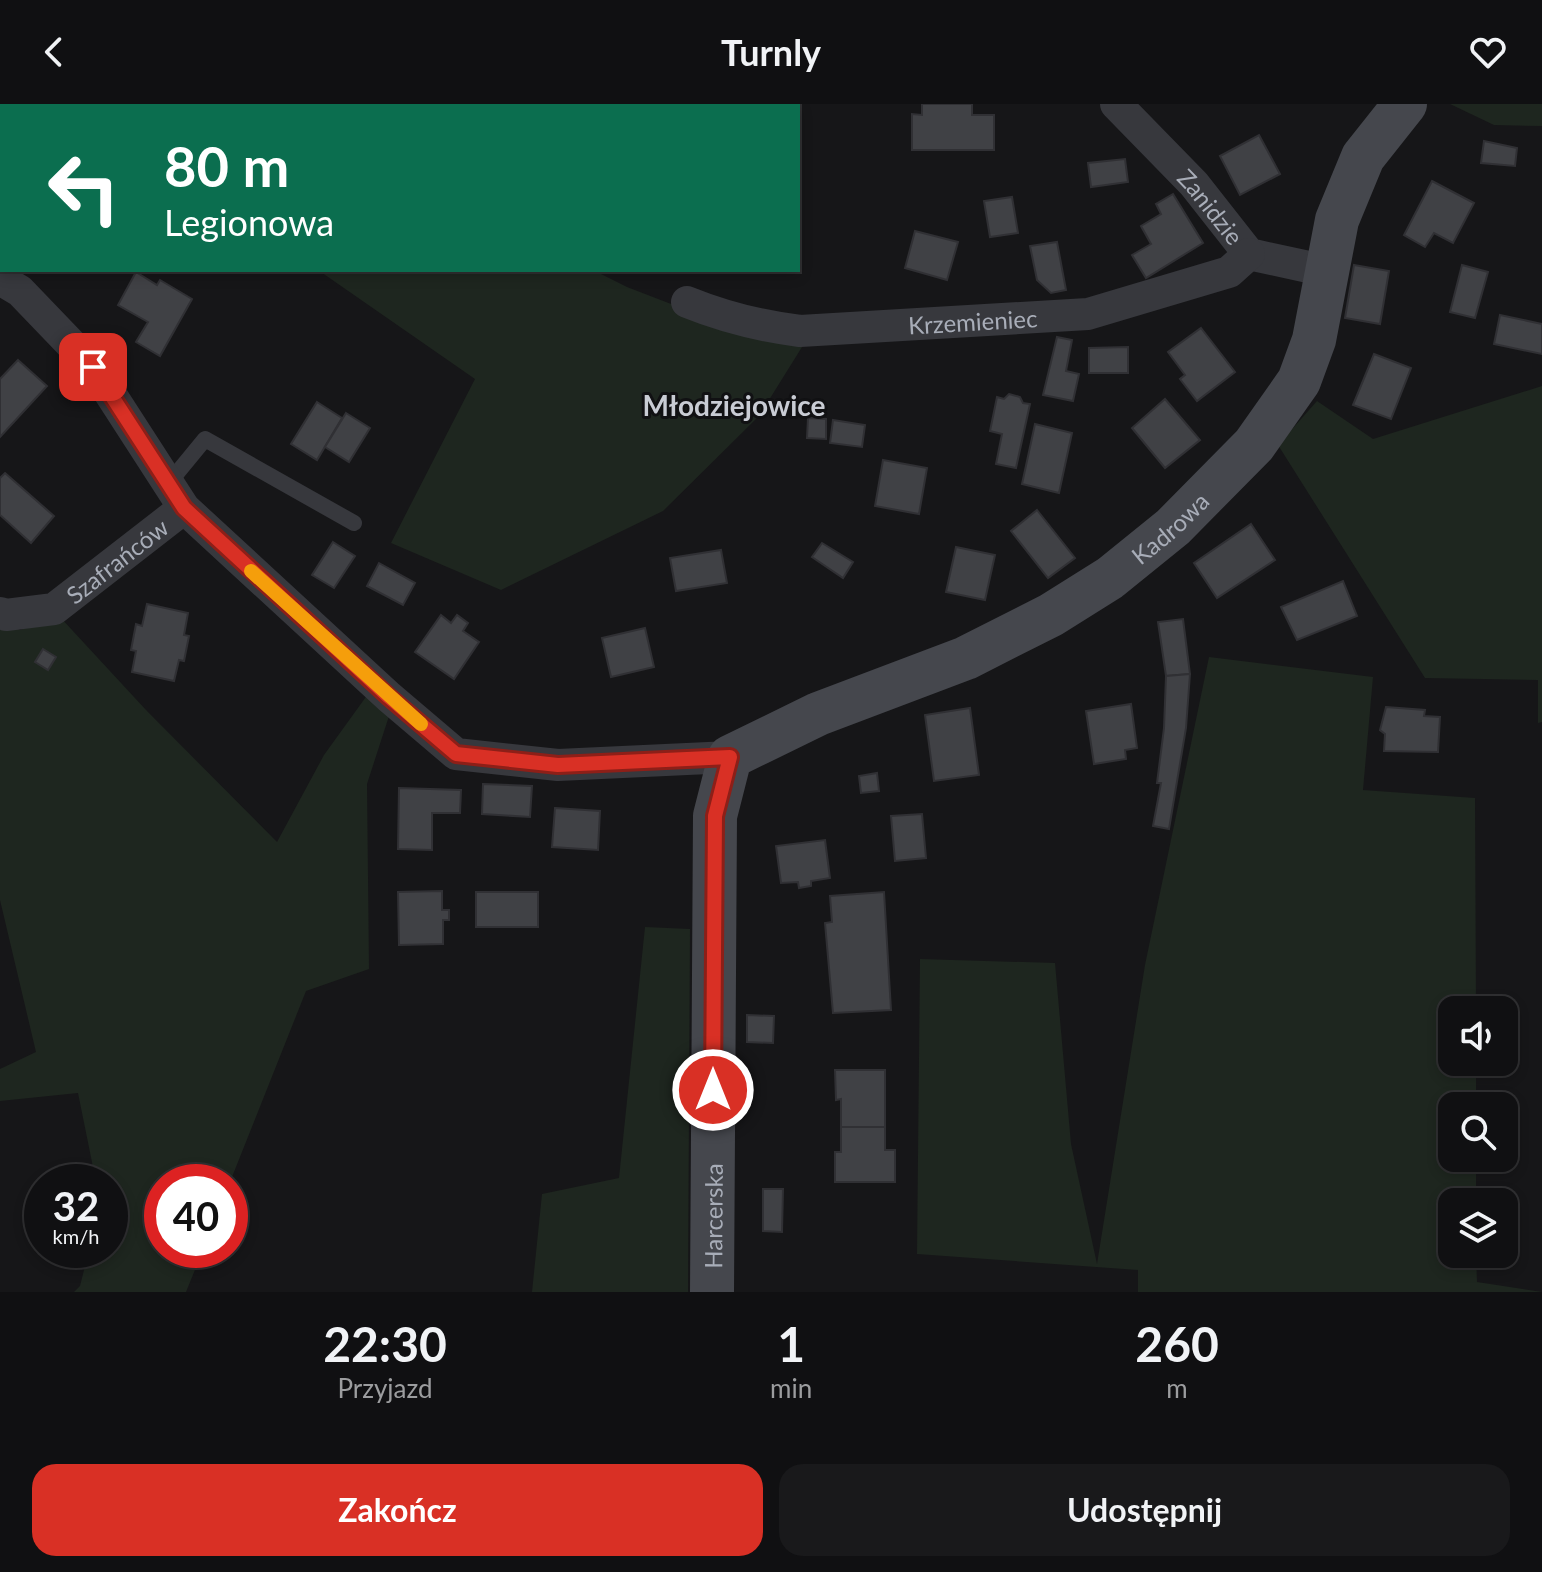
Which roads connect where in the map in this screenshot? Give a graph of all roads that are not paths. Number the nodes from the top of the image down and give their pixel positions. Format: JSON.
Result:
{"nodes":[{"id":1,"x":1116,"y":104,"type":"edge"},
{"id":2,"x":1405,"y":104,"type":"edge"},
{"id":3,"x":1249,"y":254,"type":"junction"},
{"id":4,"x":1327,"y":271,"type":"junction"},
{"id":5,"x":0,"y":279,"type":"edge"},
{"id":6,"x":687,"y":302,"type":"dead end"},
{"id":7,"x":176,"y":496,"type":"junction"},
{"id":8,"x":354,"y":523,"type":"dead end"},
{"id":9,"x":0,"y":613,"type":"edge"},
{"id":10,"x":730,"y":757,"type":"junction"},
{"id":11,"x":712,"y":1292,"type":"edge"}],
"edges":[{"from":1,"to":3,"type":"street","name":"Zanidzie"},
{"from":2,"to":4,"type":"street","name":"Kadrowa"},
{"from":3,"to":4,"type":"street","name":"Zanidzie"},
{"from":3,"to":6,"type":"street","name":"Krzemieniec"},
{"from":4,"to":10,"type":"street","name":"Kadrowa"},
{"from":5,"to":7,"type":"street"},
{"from":7,"to":8,"type":"lane"},
{"from":7,"to":9,"type":"street","name":"Szafrańców"},
{"from":7,"to":10,"type":"street"},
{"from":10,"to":11,"type":"street","name":"Harcerska"}]}
